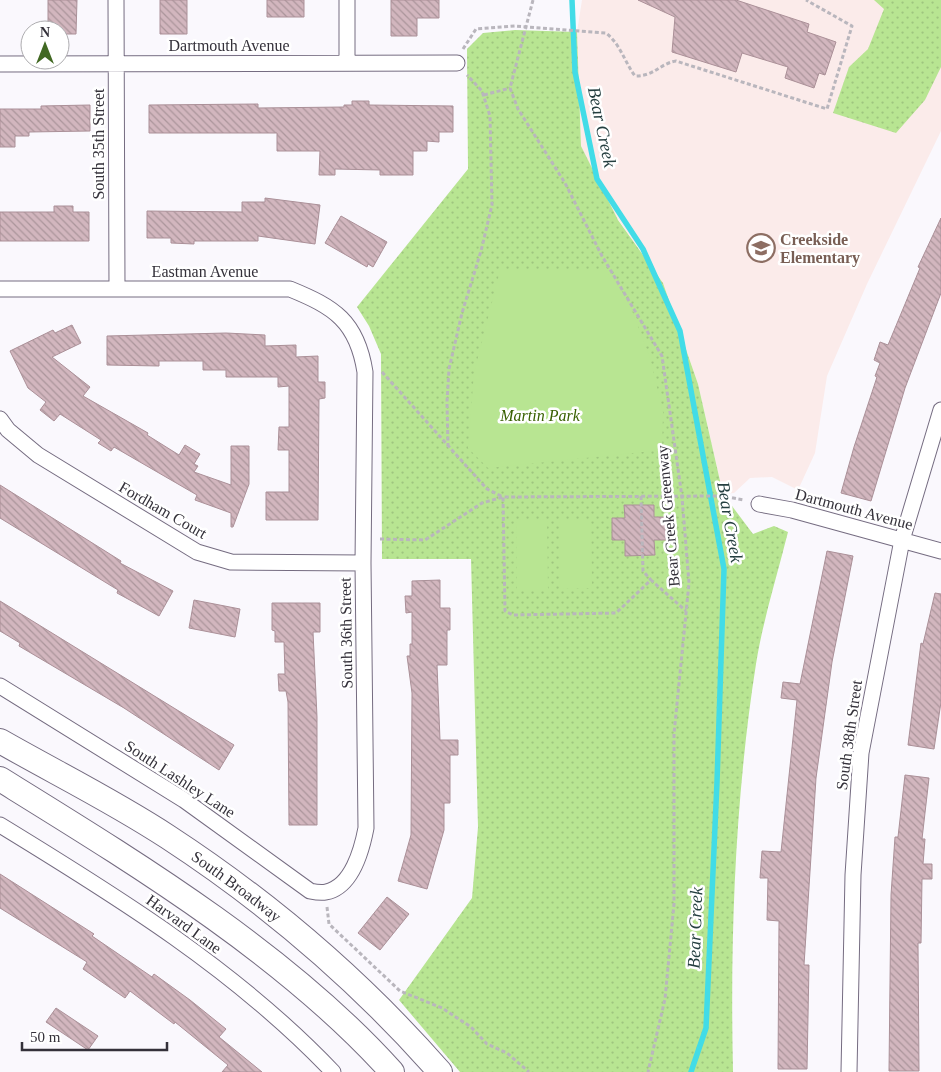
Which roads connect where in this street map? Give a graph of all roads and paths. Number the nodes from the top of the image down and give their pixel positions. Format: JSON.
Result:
{"nodes":[{"id":1,"x":116,"y":0,"type":"edge"},
{"id":2,"x":347,"y":0,"type":"edge"},
{"id":3,"x":533,"y":0,"type":"edge"},
{"id":4,"x":806,"y":0,"type":"edge"},
{"id":5,"x":526,"y":27,"type":"junction"},
{"id":6,"x":347,"y":62,"type":"junction"},
{"id":7,"x":457,"y":62,"type":"junction"},
{"id":8,"x":116,"y":63,"type":"junction"},
{"id":9,"x":0,"y":64,"type":"edge"},
{"id":10,"x":510,"y":88,"type":"junction"},
{"id":11,"x":484,"y":95,"type":"junction"},
{"id":12,"x":116,"y":288,"type":"junction"},
{"id":13,"x":0,"y":289,"type":"edge"},
{"id":14,"x":364,"y":372,"type":"junction"},
{"id":15,"x":941,"y":410,"type":"edge"},
{"id":16,"x":0,"y":419,"type":"edge"},
{"id":17,"x":448,"y":447,"type":"junction"},
{"id":18,"x":641,"y":496,"type":"junction"},
{"id":19,"x":503,"y":497,"type":"junction"},
{"id":20,"x":682,"y":497,"type":"junction"},
{"id":21,"x":758,"y":504,"type":"joint"},
{"id":22,"x":363,"y":539,"type":"junction"},
{"id":23,"x":902,"y":540,"type":"junction"},
{"id":24,"x":941,"y":550,"type":"edge"},
{"id":25,"x":363,"y":563,"type":"junction"},
{"id":26,"x":651,"y":580,"type":"junction"},
{"id":27,"x":686,"y":612,"type":"junction"},
{"id":28,"x":0,"y":686,"type":"edge"},
{"id":29,"x":0,"y":741,"type":"edge"},
{"id":30,"x":0,"y":779,"type":"edge"},
{"id":31,"x":0,"y":824,"type":"edge"},
{"id":32,"x":325,"y":893,"type":"junction"},
{"id":33,"x":333,"y":1072,"type":"edge"},
{"id":34,"x":392,"y":1072,"type":"edge"},
{"id":35,"x":440,"y":1072,"type":"edge"},
{"id":36,"x":529,"y":1072,"type":"edge"},
{"id":37,"x":648,"y":1072,"type":"edge"},
{"id":38,"x":849,"y":1072,"type":"edge"}],
"edges":[{"from":1,"to":8,"type":"street","name":"South 35th Street"},
{"from":2,"to":6,"type":"street"},
{"from":3,"to":5,"type":"path"},
{"from":4,"to":5,"type":"path"},
{"from":5,"to":7,"type":"path"},
{"from":5,"to":10,"type":"path"},
{"from":6,"to":7,"type":"street","name":"Dartmouth Avenue"},
{"from":6,"to":8,"type":"street","name":"Dartmouth Avenue"},
{"from":7,"to":11,"type":"path"},
{"from":8,"to":9,"type":"street","name":"Dartmouth Avenue"},
{"from":8,"to":12,"type":"street","name":"South 35th Street"},
{"from":10,"to":11,"type":"path"},
{"from":10,"to":20,"type":"path","name":"Bear Creek Greenway"},
{"from":11,"to":17,"type":"path"},
{"from":12,"to":13,"type":"street","name":"Eastman Avenue"},
{"from":12,"to":14,"type":"street","name":"Eastman Avenue"},
{"from":14,"to":17,"type":"path"},
{"from":14,"to":22,"type":"street","name":"South 36th Street"},
{"from":15,"to":23,"type":"street","name":"South 38th Street"},
{"from":16,"to":25,"type":"street","name":"Fordham Court"},
{"from":17,"to":19,"type":"path"},
{"from":18,"to":19,"type":"path"},
{"from":18,"to":20,"type":"path"},
{"from":18,"to":26,"type":"path"},
{"from":19,"to":22,"type":"path"},
{"from":19,"to":26,"type":"path"},
{"from":20,"to":21,"type":"path"},
{"from":20,"to":27,"type":"path","name":"Bear Creek Greenway"},
{"from":21,"to":23,"type":"street","name":"Dartmouth Avenue"},
{"from":22,"to":25,"type":"street","name":"South 36th Street"},
{"from":23,"to":24,"type":"street","name":"Dartmouth Avenue"},
{"from":23,"to":38,"type":"street","name":"South 38th Street"},
{"from":25,"to":32,"type":"street","name":"South 36th Street"},
{"from":26,"to":27,"type":"path"},
{"from":27,"to":37,"type":"path","name":"Bear Creek Greenway"},
{"from":28,"to":32,"type":"street","name":"South Lashley Lane"},
{"from":29,"to":35,"type":"main road","name":"South Broadway"},
{"from":30,"to":34,"type":"main road"},
{"from":31,"to":33,"type":"street","name":"Harvard Lane"},
{"from":32,"to":36,"type":"path"}]}
